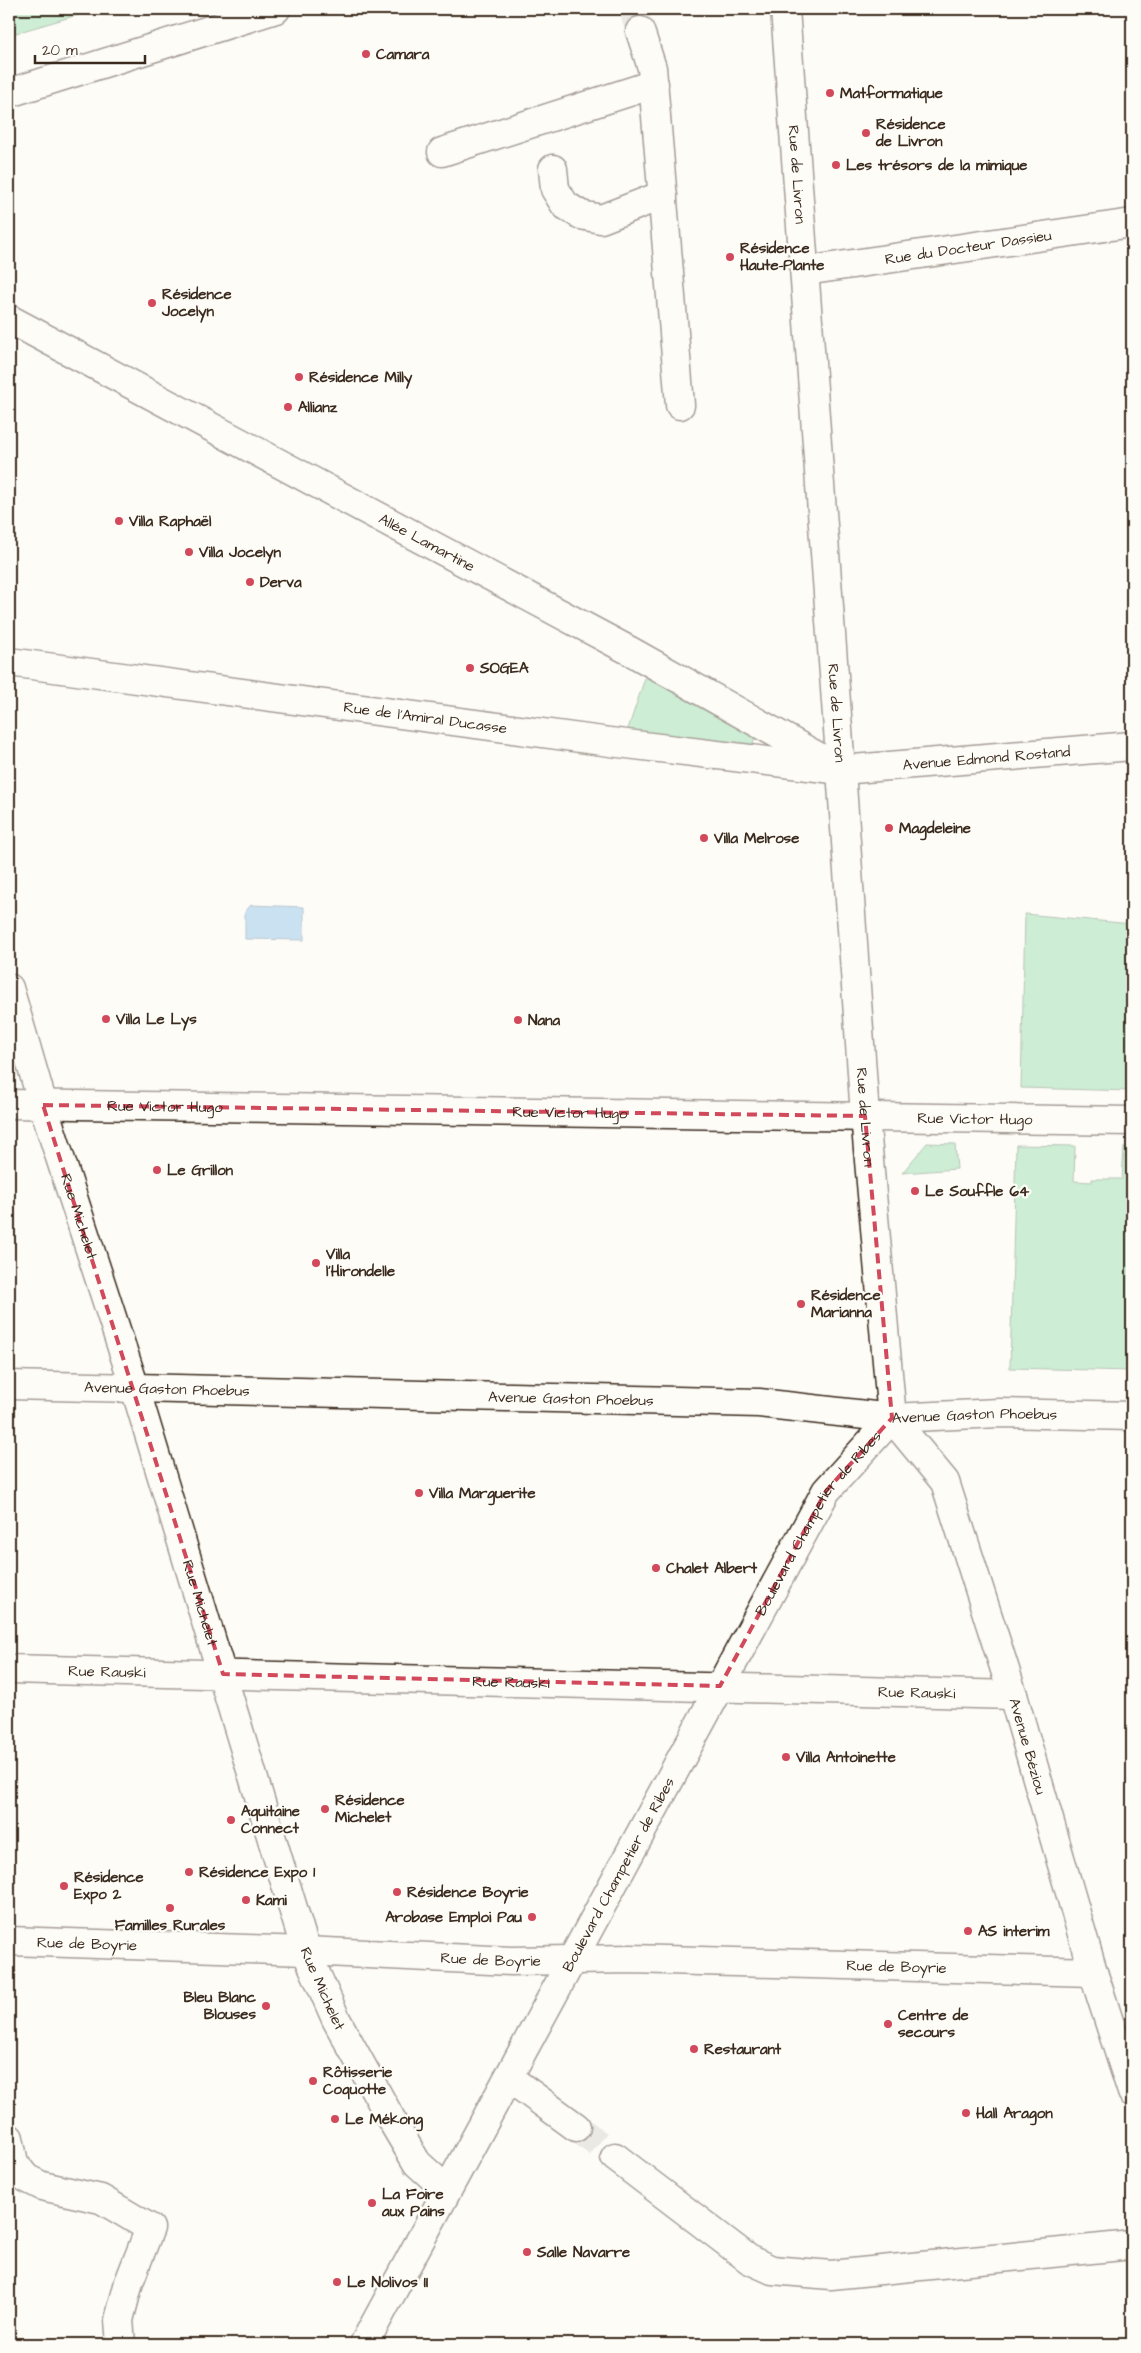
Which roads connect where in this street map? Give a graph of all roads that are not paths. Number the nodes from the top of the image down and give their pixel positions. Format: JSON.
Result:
{"nodes":[{"id":1,"x":276,"y":9,"type":"edge"},
{"id":2,"x":785,"y":9,"type":"edge"},
{"id":3,"x":640,"y":31,"type":"tunnel mouth"},
{"id":4,"x":654,"y":84,"type":"junction"},
{"id":5,"x":9,"y":93,"type":"edge"},
{"id":6,"x":442,"y":152,"type":"dead end"},
{"id":7,"x":553,"y":169,"type":"dead end"},
{"id":8,"x":663,"y":195,"type":"junction"},
{"id":9,"x":1132,"y":224,"type":"edge"},
{"id":10,"x":805,"y":271,"type":"junction"},
{"id":11,"x":9,"y":319,"type":"edge"},
{"id":12,"x":680,"y":406,"type":"dead end"},
{"id":13,"x":9,"y":662,"type":"edge"},
{"id":14,"x":1132,"y":746,"type":"edge"},
{"id":15,"x":842,"y":770,"type":"junction"},
{"id":16,"x":9,"y":988,"type":"edge"},
{"id":17,"x":9,"y":1104,"type":"edge"},
{"id":18,"x":43,"y":1105,"type":"junction"},
{"id":19,"x":865,"y":1116,"type":"junction"},
{"id":20,"x":1132,"y":1121,"type":"edge"},
{"id":21,"x":9,"y":1385,"type":"edge"},
{"id":22,"x":136,"y":1388,"type":"junction"},
{"id":23,"x":1132,"y":1416,"type":"edge"},
{"id":24,"x":892,"y":1418,"type":"junction"},
{"id":25,"x":9,"y":1669,"type":"edge"},
{"id":26,"x":223,"y":1674,"type":"junction"},
{"id":27,"x":720,"y":1686,"type":"junction"},
{"id":28,"x":1013,"y":1695,"type":"junction"},
{"id":29,"x":9,"y":1941,"type":"edge"},
{"id":30,"x":306,"y":1951,"type":"junction"},
{"id":31,"x":574,"y":1960,"type":"junction"},
{"id":32,"x":1093,"y":1972,"type":"junction"},
{"id":33,"x":509,"y":2078,"type":"junction"},
{"id":34,"x":1132,"y":2092,"type":"edge"},
{"id":35,"x":576,"y":2127,"type":"tunnel mouth"},
{"id":36,"x":9,"y":2138,"type":"edge"},
{"id":37,"x":615,"y":2157,"type":"tunnel mouth"},
{"id":38,"x":447,"y":2190,"type":"junction"},
{"id":39,"x":1132,"y":2245,"type":"edge"},
{"id":40,"x":121,"y":2344,"type":"edge"},
{"id":41,"x":364,"y":2344,"type":"edge"}],
"edges":[{"from":1,"to":5,"type":"street"},
{"from":2,"to":10,"type":"street","name":"Rue de Livron"},
{"from":3,"to":4,"type":"street"},
{"from":4,"to":6,"type":"street"},
{"from":4,"to":8,"type":"street"},
{"from":7,"to":8,"type":"street"},
{"from":8,"to":12,"type":"street"},
{"from":9,"to":10,"type":"street","name":"Rue du Docteur Dassieu"},
{"from":10,"to":15,"type":"street","name":"Rue de Livron"},
{"from":11,"to":15,"type":"street","name":"Allée Lamartine"},
{"from":13,"to":15,"type":"street","name":"Rue de l'Amiral Ducasse"},
{"from":14,"to":15,"type":"street","name":"Avenue Edmond Rostand"},
{"from":15,"to":19,"type":"street","name":"Rue de Livron"},
{"from":16,"to":18,"type":"street","name":"Rue Michelet"},
{"from":17,"to":18,"type":"street","name":"Rue Victor Hugo"},
{"from":18,"to":19,"type":"street","name":"Rue Victor Hugo"},
{"from":18,"to":22,"type":"street","name":"Rue Michelet"},
{"from":19,"to":20,"type":"street","name":"Rue Victor Hugo"},
{"from":19,"to":24,"type":"street","name":"Rue de Livron"},
{"from":21,"to":22,"type":"street","name":"Avenue Gaston Phoebus"},
{"from":22,"to":24,"type":"street","name":"Avenue Gaston Phoebus"},
{"from":22,"to":26,"type":"street","name":"Rue Michelet"},
{"from":23,"to":24,"type":"street","name":"Avenue Gaston Phoebus"},
{"from":24,"to":27,"type":"street","name":"Boulevard Champetier de Ribes"},
{"from":24,"to":28,"type":"street","name":"Avenue Béziou"},
{"from":25,"to":26,"type":"street","name":"Rue Rauski"},
{"from":26,"to":27,"type":"street","name":"Rue Rauski"},
{"from":26,"to":30,"type":"street","name":"Rue Michelet"},
{"from":27,"to":28,"type":"street","name":"Rue Rauski"},
{"from":27,"to":31,"type":"street","name":"Boulevard Champetier de Ribes"},
{"from":28,"to":32,"type":"street","name":"Avenue Béziou"},
{"from":29,"to":30,"type":"street","name":"Rue de Boyrie"},
{"from":30,"to":31,"type":"street","name":"Rue de Boyrie"},
{"from":30,"to":38,"type":"street","name":"Rue Michelet"},
{"from":31,"to":32,"type":"street","name":"Rue de Boyrie"},
{"from":31,"to":33,"type":"street","name":"Boulevard Champetier de Ribes"},
{"from":32,"to":34,"type":"street","name":"Avenue Béziou"},
{"from":33,"to":35,"type":"street"},
{"from":33,"to":38,"type":"street","name":"Boulevard Champetier de Ribes"},
{"from":36,"to":40,"type":"street"},
{"from":37,"to":39,"type":"street"},
{"from":38,"to":41,"type":"street","name":"Boulevard Champetier de Ribes"}]}
